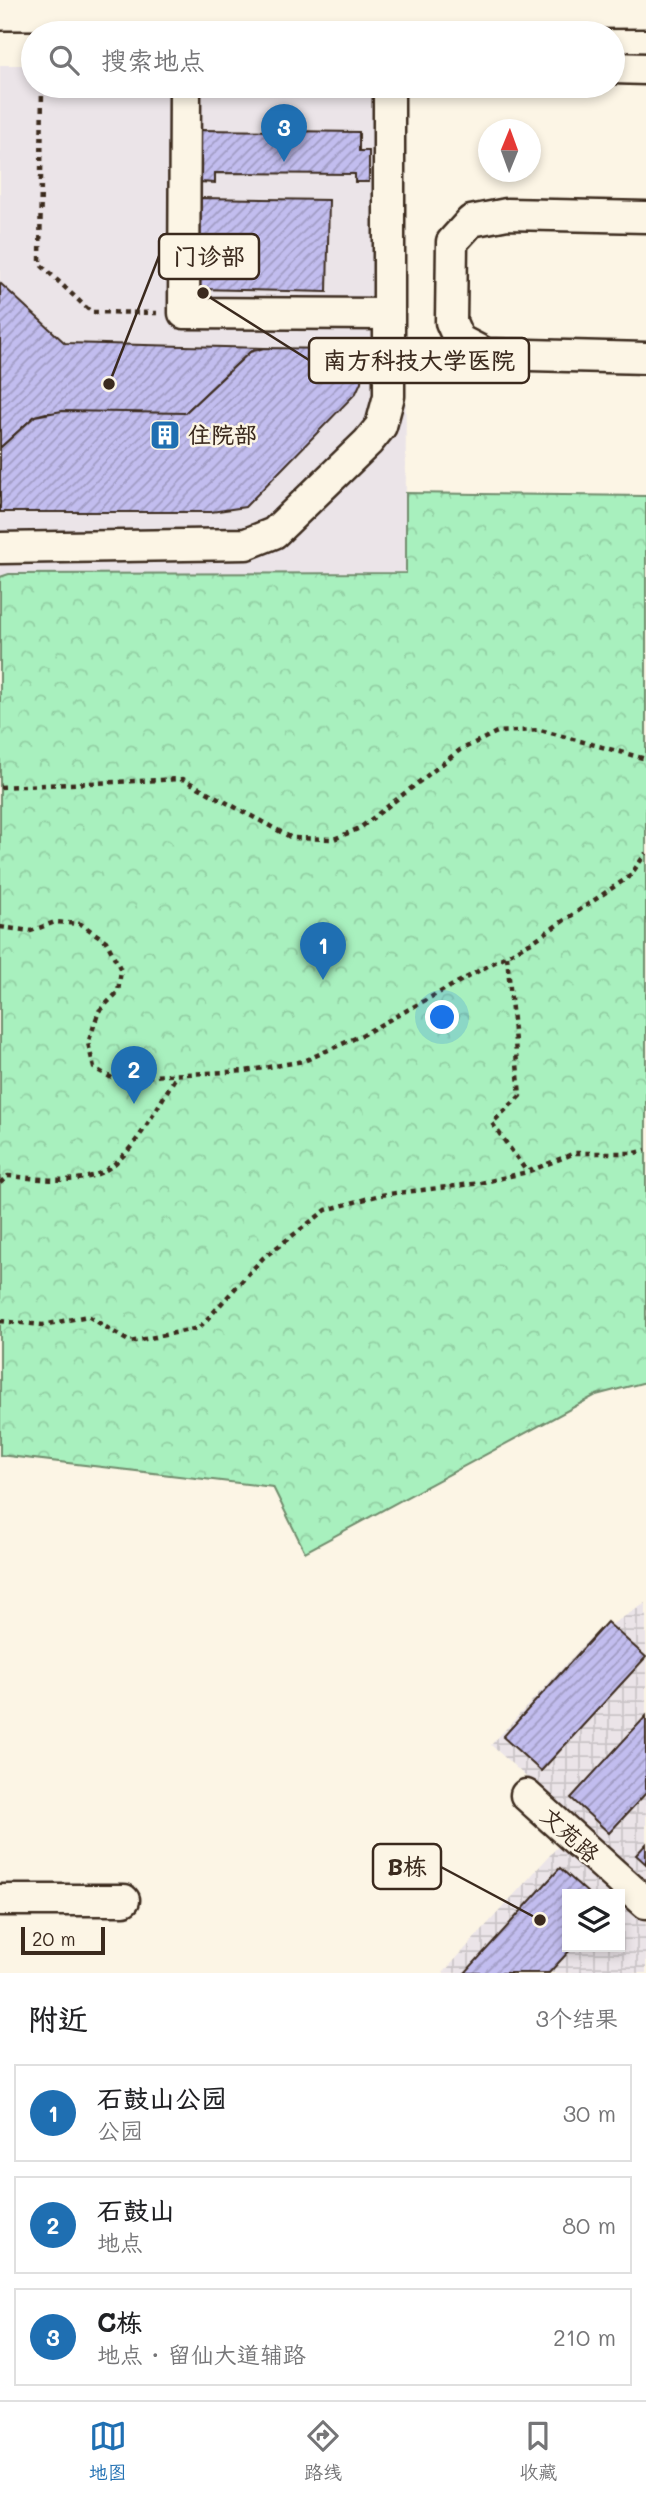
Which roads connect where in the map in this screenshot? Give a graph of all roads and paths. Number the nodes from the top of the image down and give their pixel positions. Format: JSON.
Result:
{"nodes":[{"id":1,"x":646,"y":9,"type":"edge"},
{"id":2,"x":0,"y":11,"type":"edge"},
{"id":3,"x":168,"y":21,"type":"edge"},
{"id":4,"x":389,"y":21,"type":"edge"},
{"id":5,"x":625,"y":68,"type":"edge"},
{"id":6,"x":646,"y":69,"type":"edge"},
{"id":7,"x":42,"y":98,"type":"edge"},
{"id":8,"x":185,"y":98,"type":"edge"},
{"id":9,"x":388,"y":98,"type":"edge"},
{"id":10,"x":646,"y":217,"type":"edge"},
{"id":11,"x":184,"y":313,"type":"junction"},
{"id":12,"x":388,"y":314,"type":"junction"},
{"id":13,"x":646,"y":358,"type":"edge"},
{"id":14,"x":0,"y":548,"type":"edge"},
{"id":15,"x":646,"y":759,"type":"edge"},
{"id":16,"x":0,"y":787,"type":"edge"},
{"id":17,"x":646,"y":853,"type":"edge"},
{"id":18,"x":0,"y":927,"type":"edge"},
{"id":19,"x":507,"y":956,"type":"junction"},
{"id":20,"x":177,"y":1075,"type":"junction"},
{"id":21,"x":646,"y":1150,"type":"edge"},
{"id":22,"x":527,"y":1172,"type":"junction"},
{"id":23,"x":0,"y":1183,"type":"edge"},
{"id":24,"x":0,"y":1321,"type":"edge"},
{"id":25,"x":526,"y":1795,"type":"dead end"},
{"id":26,"x":0,"y":1900,"type":"edge"},
{"id":27,"x":124,"y":1900,"type":"dead end"},
{"id":28,"x":646,"y":1903,"type":"edge"}],
"edges":[{"from":1,"to":4,"type":"main road"},
{"from":2,"to":3,"type":"main road"},
{"from":5,"to":6,"type":"street"},
{"from":7,"to":11,"type":"path"},
{"from":8,"to":11,"type":"street"},
{"from":9,"to":12,"type":"street"},
{"from":10,"to":13,"type":"street"},
{"from":11,"to":12,"type":"street"},
{"from":12,"to":14,"type":"street"},
{"from":15,"to":16,"type":"path"},
{"from":17,"to":19,"type":"path"},
{"from":18,"to":20,"type":"path"},
{"from":19,"to":20,"type":"path"},
{"from":19,"to":22,"type":"path"},
{"from":20,"to":23,"type":"path"},
{"from":21,"to":22,"type":"path"},
{"from":22,"to":24,"type":"path"},
{"from":25,"to":28,"type":"street","name":"文苑路"},
{"from":26,"to":27,"type":"street"}]}
